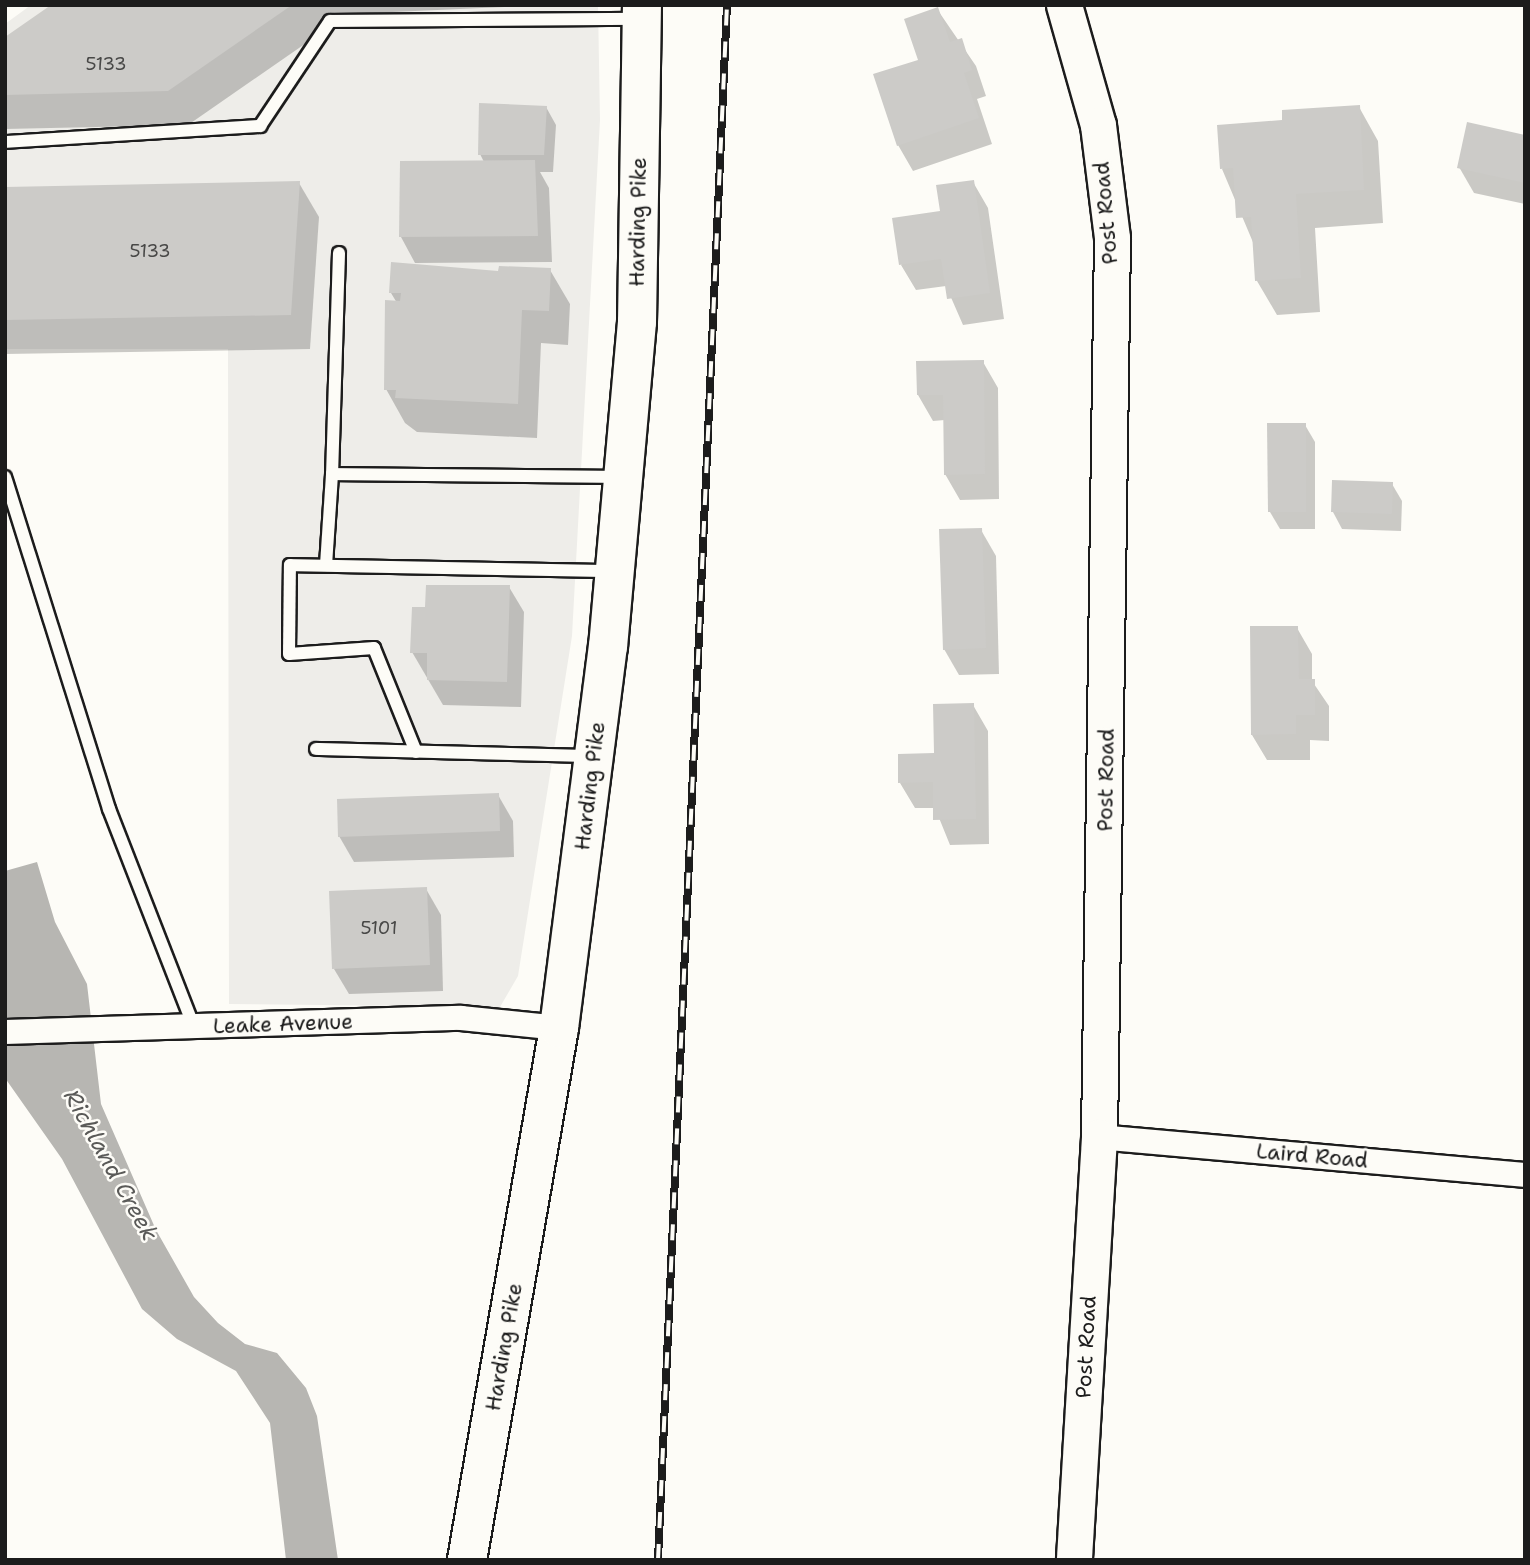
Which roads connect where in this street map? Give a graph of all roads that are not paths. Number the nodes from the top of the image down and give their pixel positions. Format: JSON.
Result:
{"nodes":[{"id":1,"x":1064,"y":5,"type":"edge"},
{"id":2,"x":642,"y":12,"type":"edge"},
{"id":3,"x":5,"y":142,"type":"edge"},
{"id":4,"x":339,"y":253,"type":"dead end"},
{"id":5,"x":332,"y":474,"type":"junction"},
{"id":6,"x":5,"y":477,"type":"edge"},
{"id":7,"x":623,"y":477,"type":"junction"},
{"id":8,"x":326,"y":565,"type":"junction"},
{"id":9,"x":615,"y":571,"type":"junction"},
{"id":10,"x":316,"y":749,"type":"dead end"},
{"id":11,"x":416,"y":752,"type":"junction"},
{"id":12,"x":594,"y":757,"type":"junction"},
{"id":13,"x":194,"y":1027,"type":"junction"},
{"id":14,"x":559,"y":1028,"type":"junction"},
{"id":15,"x":5,"y":1031,"type":"edge"},
{"id":16,"x":1099,"y":1137,"type":"junction"},
{"id":17,"x":1525,"y":1175,"type":"edge"},
{"id":18,"x":467,"y":1560,"type":"edge"},
{"id":19,"x":1074,"y":1560,"type":"edge"}],
"edges":[{"from":1,"to":16,"type":"street","name":"Post Road"},
{"from":2,"to":3,"type":"lane"},
{"from":2,"to":7,"type":"main road","name":"Harding Pike"},
{"from":4,"to":5,"type":"lane"},
{"from":5,"to":7,"type":"lane"},
{"from":5,"to":8,"type":"lane"},
{"from":6,"to":13,"type":"lane"},
{"from":7,"to":9,"type":"main road","name":"Harding Pike"},
{"from":8,"to":9,"type":"lane"},
{"from":8,"to":11,"type":"lane"},
{"from":9,"to":12,"type":"main road","name":"Harding Pike"},
{"from":10,"to":11,"type":"lane"},
{"from":11,"to":12,"type":"lane"},
{"from":12,"to":14,"type":"main road","name":"Harding Pike"},
{"from":13,"to":14,"type":"street","name":"Leake Avenue"},
{"from":13,"to":15,"type":"street","name":"Leake Avenue"},
{"from":14,"to":18,"type":"main road","name":"Harding Pike"},
{"from":16,"to":17,"type":"street","name":"Laird Road"},
{"from":16,"to":19,"type":"street","name":"Post Road"}]}
